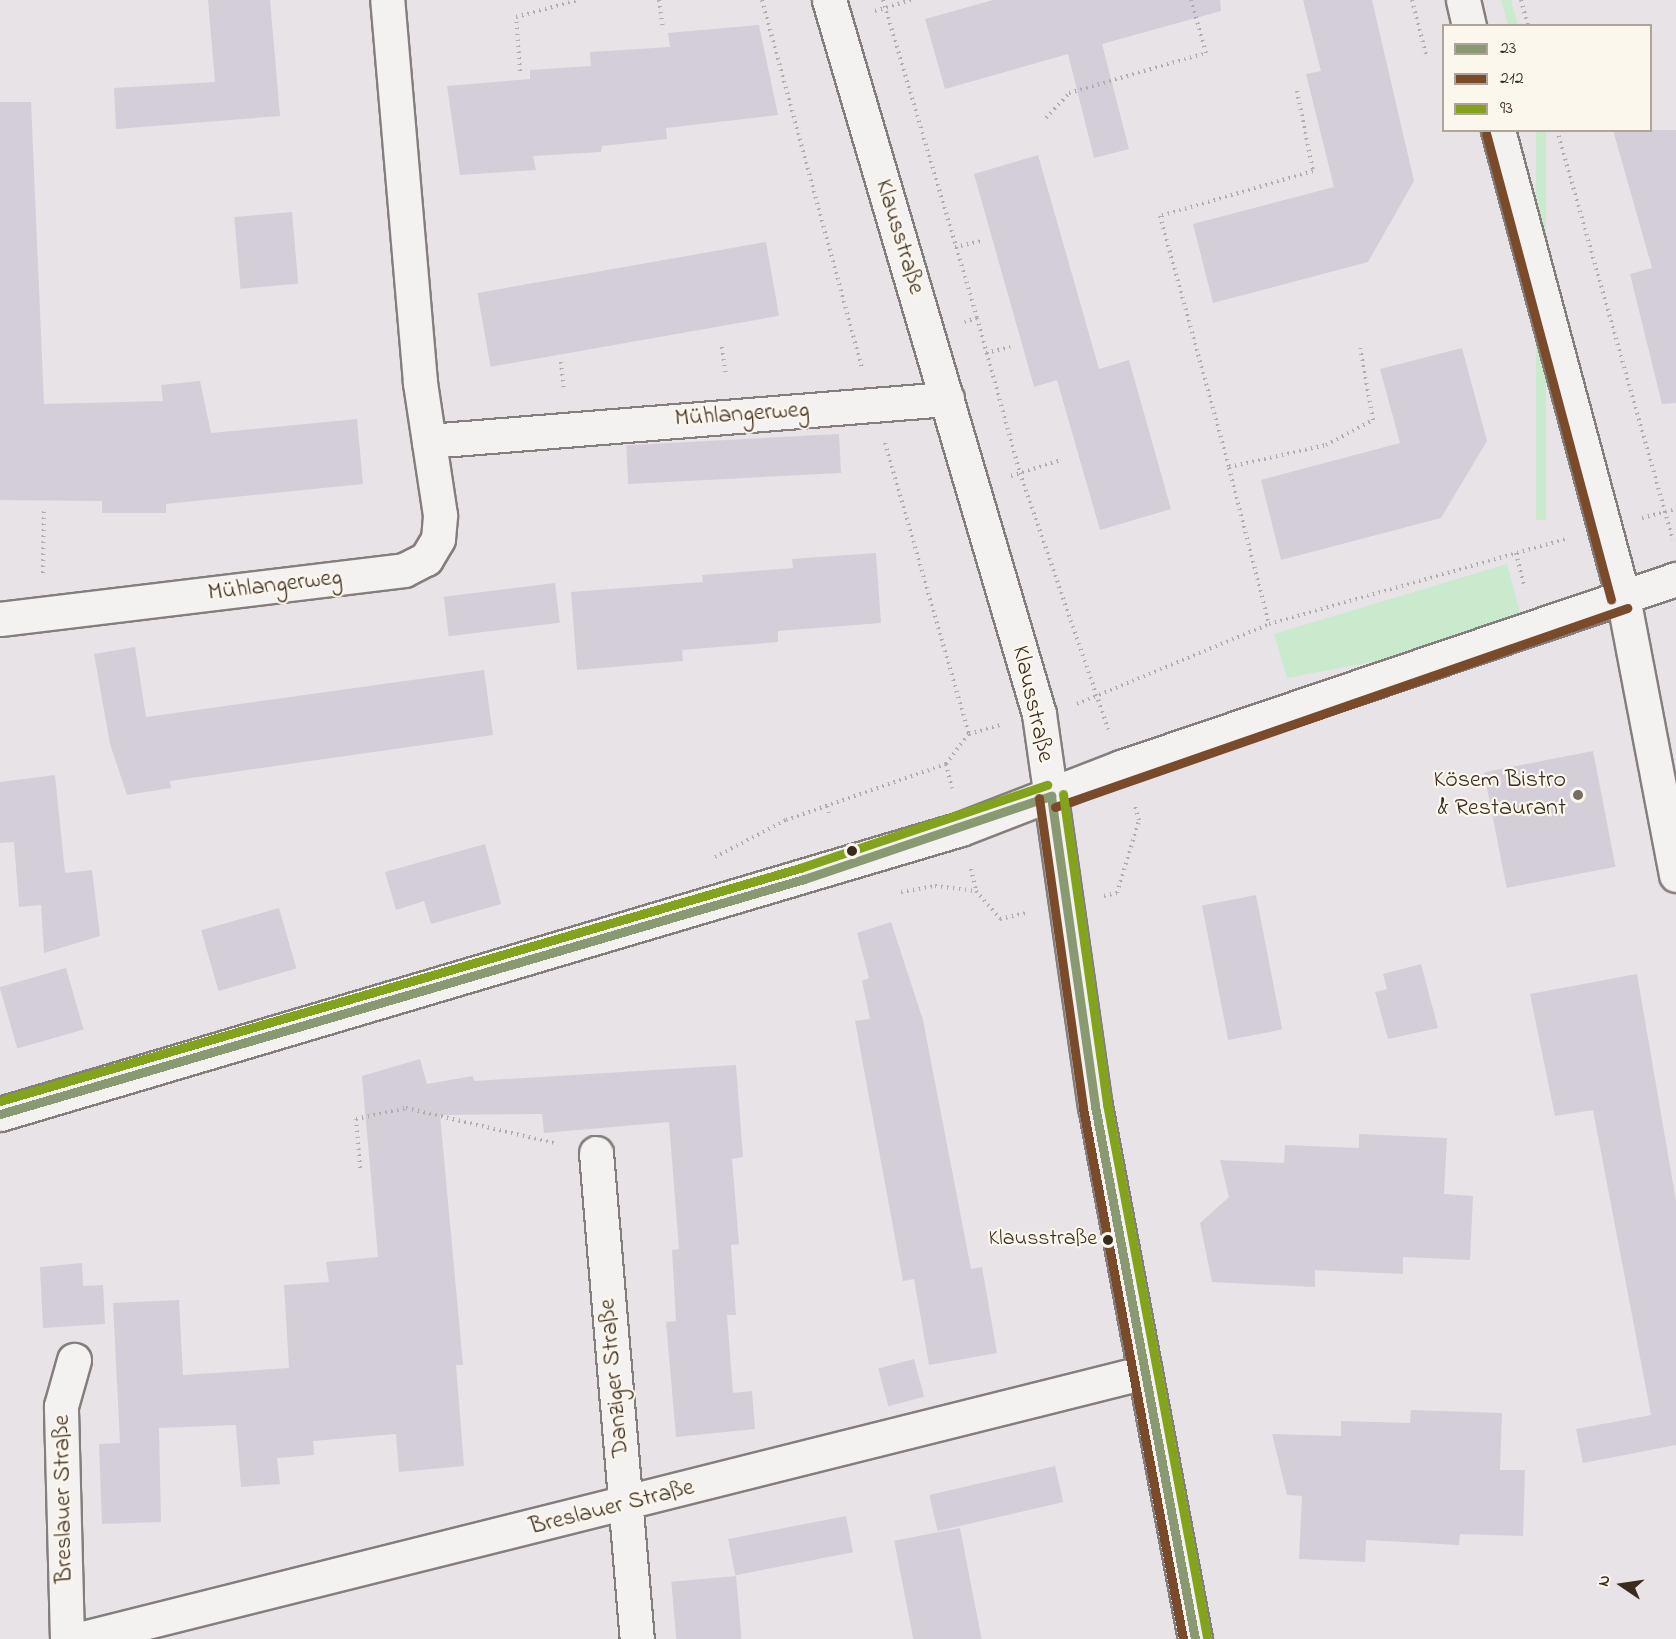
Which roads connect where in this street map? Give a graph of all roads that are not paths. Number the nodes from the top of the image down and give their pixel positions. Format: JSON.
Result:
{"nodes":[{"id":1,"x":387,"y":0,"type":"edge"},
{"id":2,"x":829,"y":0,"type":"edge"},
{"id":3,"x":1463,"y":0,"type":"edge"},
{"id":4,"x":1469,"y":24,"type":"edge"},
{"id":5,"x":1499,"y":132,"type":"edge"},
{"id":6,"x":947,"y":399,"type":"junction"},
{"id":7,"x":429,"y":441,"type":"junction"},
{"id":8,"x":1676,"y":579,"type":"edge"},
{"id":9,"x":1623,"y":597,"type":"junction"},
{"id":10,"x":0,"y":619,"type":"edge"},
{"id":11,"x":1051,"y":796,"type":"junction"},
{"id":12,"x":1676,"y":875,"type":"edge"},
{"id":13,"x":0,"y":1114,"type":"edge"},
{"id":14,"x":596,"y":1154,"type":"road end"},
{"id":15,"x":74,"y":1360,"type":"dead end"},
{"id":16,"x":1145,"y":1372,"type":"junction"},
{"id":17,"x":625,"y":1505,"type":"junction"},
{"id":18,"x":67,"y":1639,"type":"edge"},
{"id":19,"x":79,"y":1639,"type":"edge"},
{"id":20,"x":637,"y":1639,"type":"edge"},
{"id":21,"x":1195,"y":1639,"type":"edge"}],
"edges":[{"from":1,"to":7,"type":"street","name":"Mühlangerweg"},
{"from":2,"to":6,"type":"street","name":"Klausstraße"},
{"from":3,"to":4,"type":"street"},
{"from":5,"to":9,"type":"street"},
{"from":6,"to":7,"type":"street","name":"Mühlangerweg"},
{"from":6,"to":11,"type":"street","name":"Klausstraße"},
{"from":7,"to":10,"type":"street","name":"Mühlangerweg"},
{"from":8,"to":9,"type":"street"},
{"from":9,"to":11,"type":"street"},
{"from":9,"to":12,"type":"street"},
{"from":11,"to":13,"type":"street"},
{"from":11,"to":16,"type":"street","name":"Klausstraße"},
{"from":14,"to":17,"type":"street","name":"Danziger Straße"},
{"from":15,"to":18,"type":"street","name":"Breslauer Straße"},
{"from":16,"to":17,"type":"street","name":"Breslauer Straße"},
{"from":16,"to":21,"type":"street","name":"Klausstraße"},
{"from":17,"to":19,"type":"street","name":"Breslauer Straße"},
{"from":17,"to":20,"type":"street","name":"Danziger Straße"}]}
